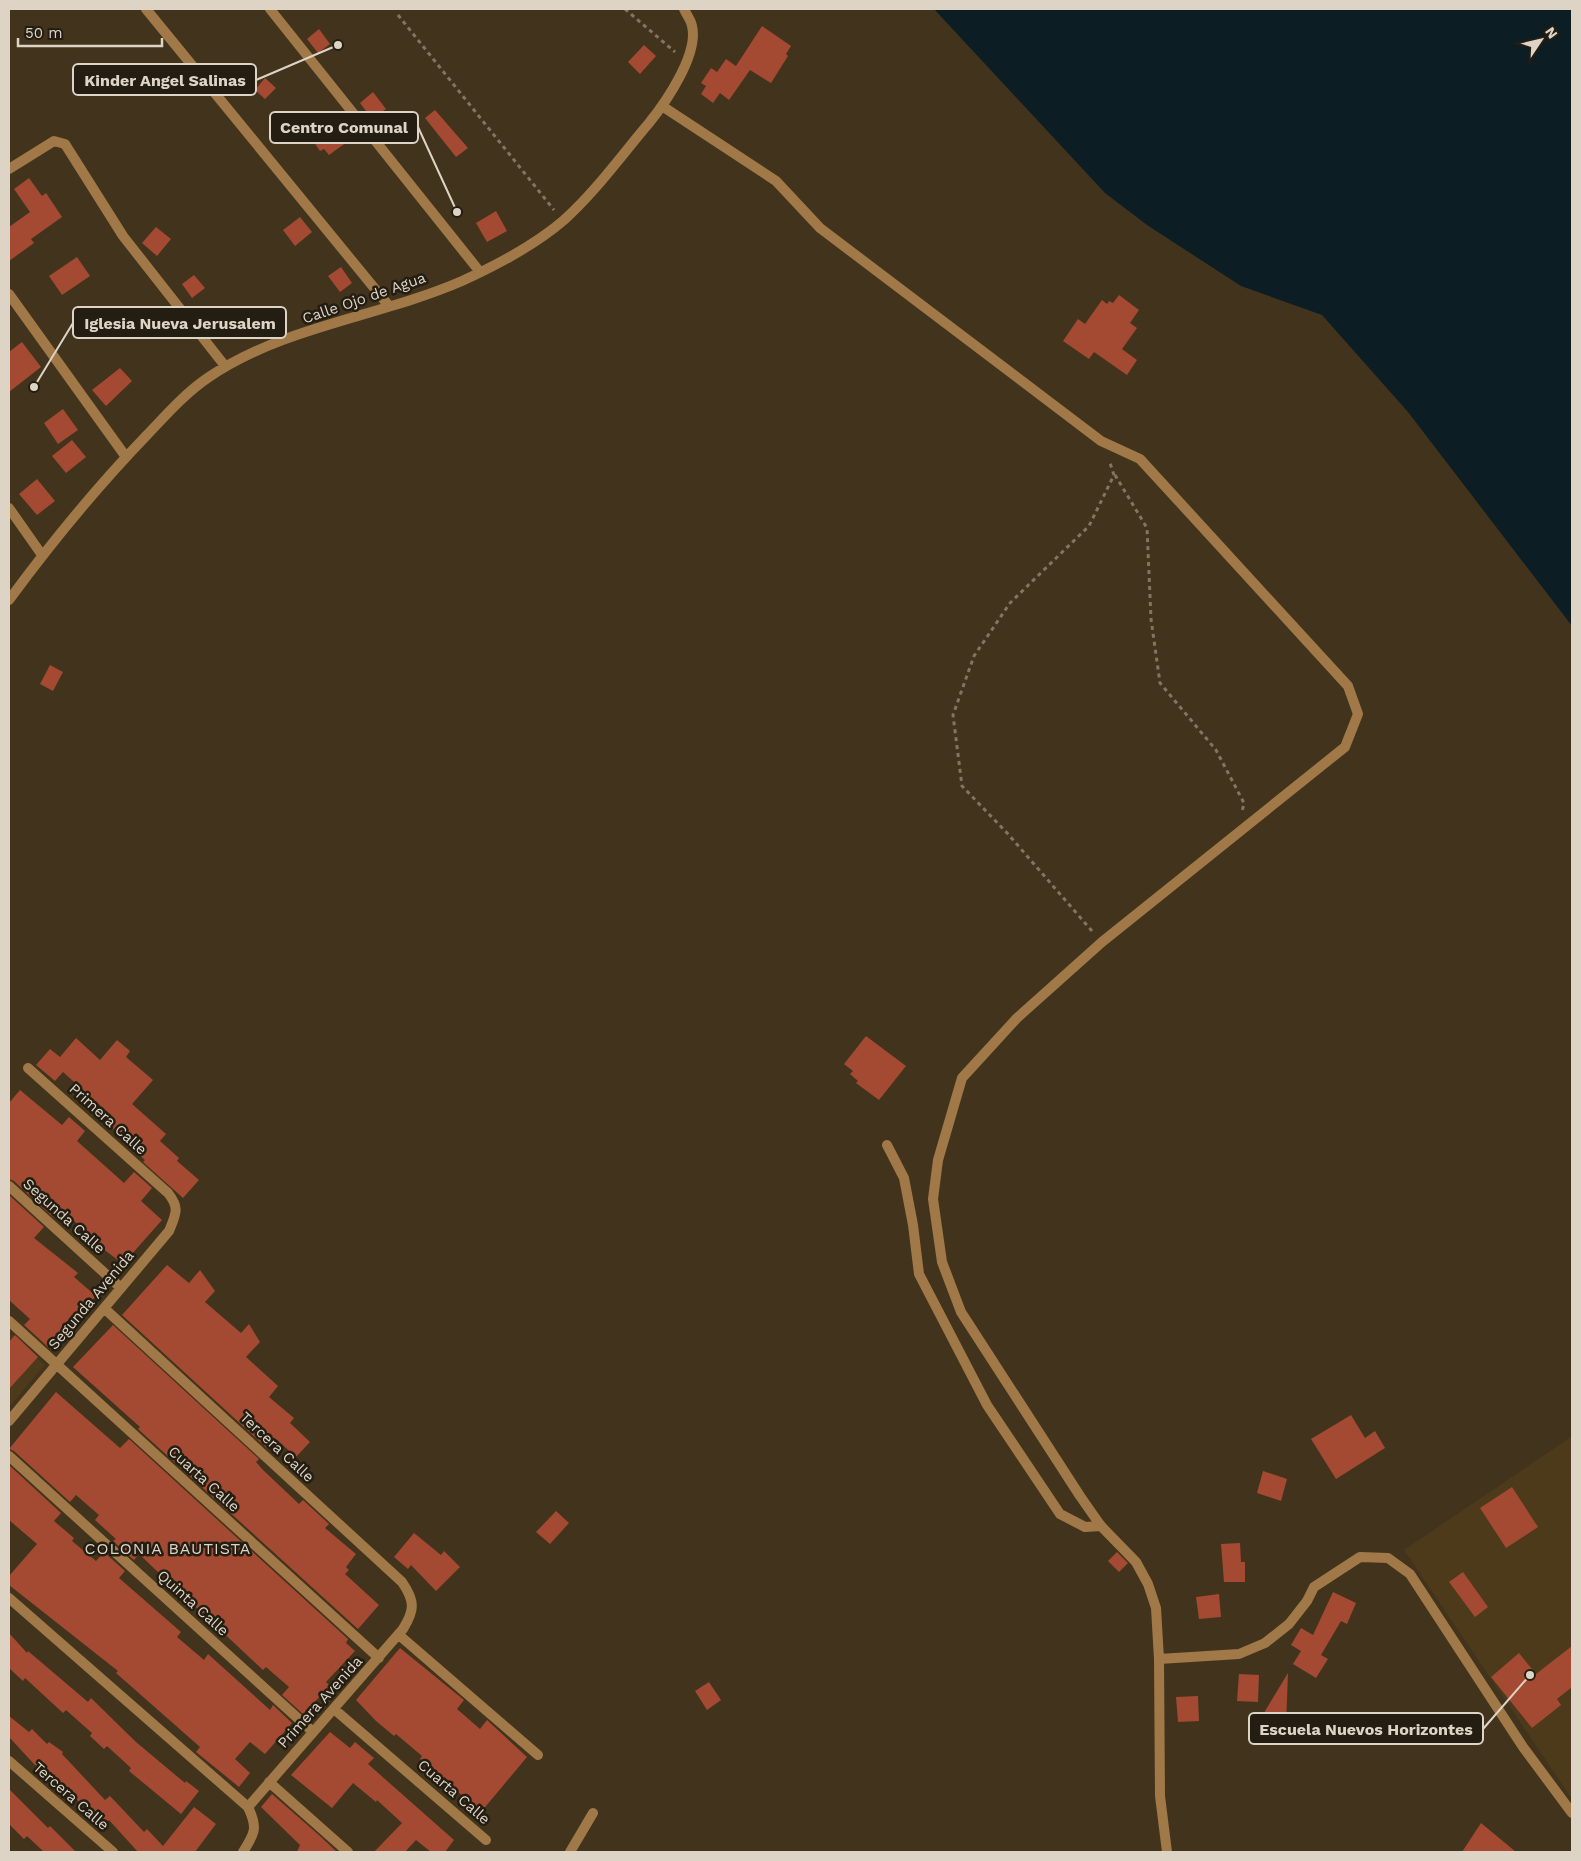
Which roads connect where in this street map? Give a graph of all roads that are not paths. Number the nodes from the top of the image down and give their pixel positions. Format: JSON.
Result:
{"nodes":[{"id":1,"x":146,"y":9,"type":"edge"},
{"id":2,"x":270,"y":9,"type":"edge"},
{"id":3,"x":684,"y":9,"type":"edge"},
{"id":4,"x":662,"y":106,"type":"junction"},
{"id":5,"x":9,"y":170,"type":"edge"},
{"id":6,"x":480,"y":272,"type":"junction"},
{"id":7,"x":9,"y":294,"type":"edge"},
{"id":8,"x":389,"y":306,"type":"junction"},
{"id":9,"x":225,"y":366,"type":"junction"},
{"id":10,"x":126,"y":457,"type":"junction"},
{"id":11,"x":9,"y":508,"type":"edge"},
{"id":12,"x":42,"y":555,"type":"junction"},
{"id":13,"x":9,"y":600,"type":"edge"},
{"id":14,"x":28,"y":1068,"type":"dead end"},
{"id":15,"x":887,"y":1145,"type":"dead end"},
{"id":16,"x":9,"y":1186,"type":"edge"},
{"id":17,"x":168,"y":1193,"type":"joint"},
{"id":18,"x":120,"y":1288,"type":"junction"},
{"id":19,"x":105,"y":1309,"type":"junction"},
{"id":20,"x":9,"y":1322,"type":"edge"},
{"id":21,"x":56,"y":1365,"type":"junction"},
{"id":22,"x":9,"y":1422,"type":"edge"},
{"id":23,"x":9,"y":1456,"type":"edge"},
{"id":24,"x":1101,"y":1526,"type":"junction"},
{"id":25,"x":9,"y":1598,"type":"edge"},
{"id":26,"x":412,"y":1616,"type":"joint"},
{"id":27,"x":399,"y":1635,"type":"junction"},
{"id":28,"x":379,"y":1658,"type":"junction"},
{"id":29,"x":1159,"y":1659,"type":"junction"},
{"id":30,"x":334,"y":1709,"type":"junction"},
{"id":31,"x":313,"y":1732,"type":"junction"},
{"id":32,"x":538,"y":1755,"type":"dead end"},
{"id":33,"x":9,"y":1761,"type":"edge"},
{"id":34,"x":269,"y":1782,"type":"junction"},
{"id":35,"x":248,"y":1807,"type":"junction"},
{"id":36,"x":593,"y":1812,"type":"dead end"},
{"id":37,"x":1572,"y":1813,"type":"edge"},
{"id":38,"x":486,"y":1840,"type":"dead end"},
{"id":39,"x":113,"y":1852,"type":"edge"},
{"id":40,"x":243,"y":1852,"type":"edge"},
{"id":41,"x":348,"y":1852,"type":"edge"},
{"id":42,"x":570,"y":1852,"type":"edge"},
{"id":43,"x":1167,"y":1852,"type":"edge"}],
"edges":[{"from":1,"to":8,"type":"street"},
{"from":2,"to":6,"type":"street"},
{"from":3,"to":4,"type":"street","name":"Calle Ojo de Agua"},
{"from":4,"to":6,"type":"street","name":"Calle Ojo de Agua"},
{"from":4,"to":24,"type":"street"},
{"from":5,"to":9,"type":"street"},
{"from":6,"to":8,"type":"street","name":"Calle Ojo de Agua"},
{"from":7,"to":10,"type":"street"},
{"from":8,"to":9,"type":"street","name":"Calle Ojo de Agua"},
{"from":9,"to":10,"type":"street","name":"Calle Ojo de Agua"},
{"from":10,"to":12,"type":"street","name":"Calle Ojo de Agua"},
{"from":11,"to":12,"type":"street"},
{"from":12,"to":13,"type":"street","name":"Calle Ojo de Agua"},
{"from":14,"to":17,"type":"street","name":"Primera Calle"},
{"from":15,"to":24,"type":"street"},
{"from":16,"to":18,"type":"street","name":"Segunda Calle"},
{"from":17,"to":18,"type":"street","name":"Segunda Avenida"},
{"from":18,"to":19,"type":"street","name":"Segunda Avenida"},
{"from":19,"to":21,"type":"street","name":"Segunda Avenida"},
{"from":19,"to":26,"type":"street","name":"Tercera Calle"},
{"from":20,"to":21,"type":"street","name":"Cuarta Calle"},
{"from":21,"to":22,"type":"street","name":"Segunda Avenida"},
{"from":21,"to":28,"type":"street","name":"Cuarta Calle"},
{"from":23,"to":31,"type":"street","name":"Quinta Calle"},
{"from":24,"to":29,"type":"street"},
{"from":25,"to":35,"type":"street"},
{"from":26,"to":27,"type":"street","name":"Primera Avenida"},
{"from":27,"to":28,"type":"street","name":"Primera Avenida"},
{"from":27,"to":32,"type":"street"},
{"from":28,"to":30,"type":"street","name":"Primera Avenida"},
{"from":29,"to":37,"type":"street"},
{"from":29,"to":43,"type":"street"},
{"from":30,"to":31,"type":"street","name":"Primera Avenida"},
{"from":30,"to":38,"type":"street","name":"Cuarta Calle"},
{"from":31,"to":34,"type":"street","name":"Primera Avenida"},
{"from":33,"to":39,"type":"street","name":"Tercera Calle"},
{"from":34,"to":35,"type":"street","name":"Primera Avenida"},
{"from":34,"to":41,"type":"street"},
{"from":35,"to":40,"type":"street"},
{"from":36,"to":42,"type":"street"}]}
